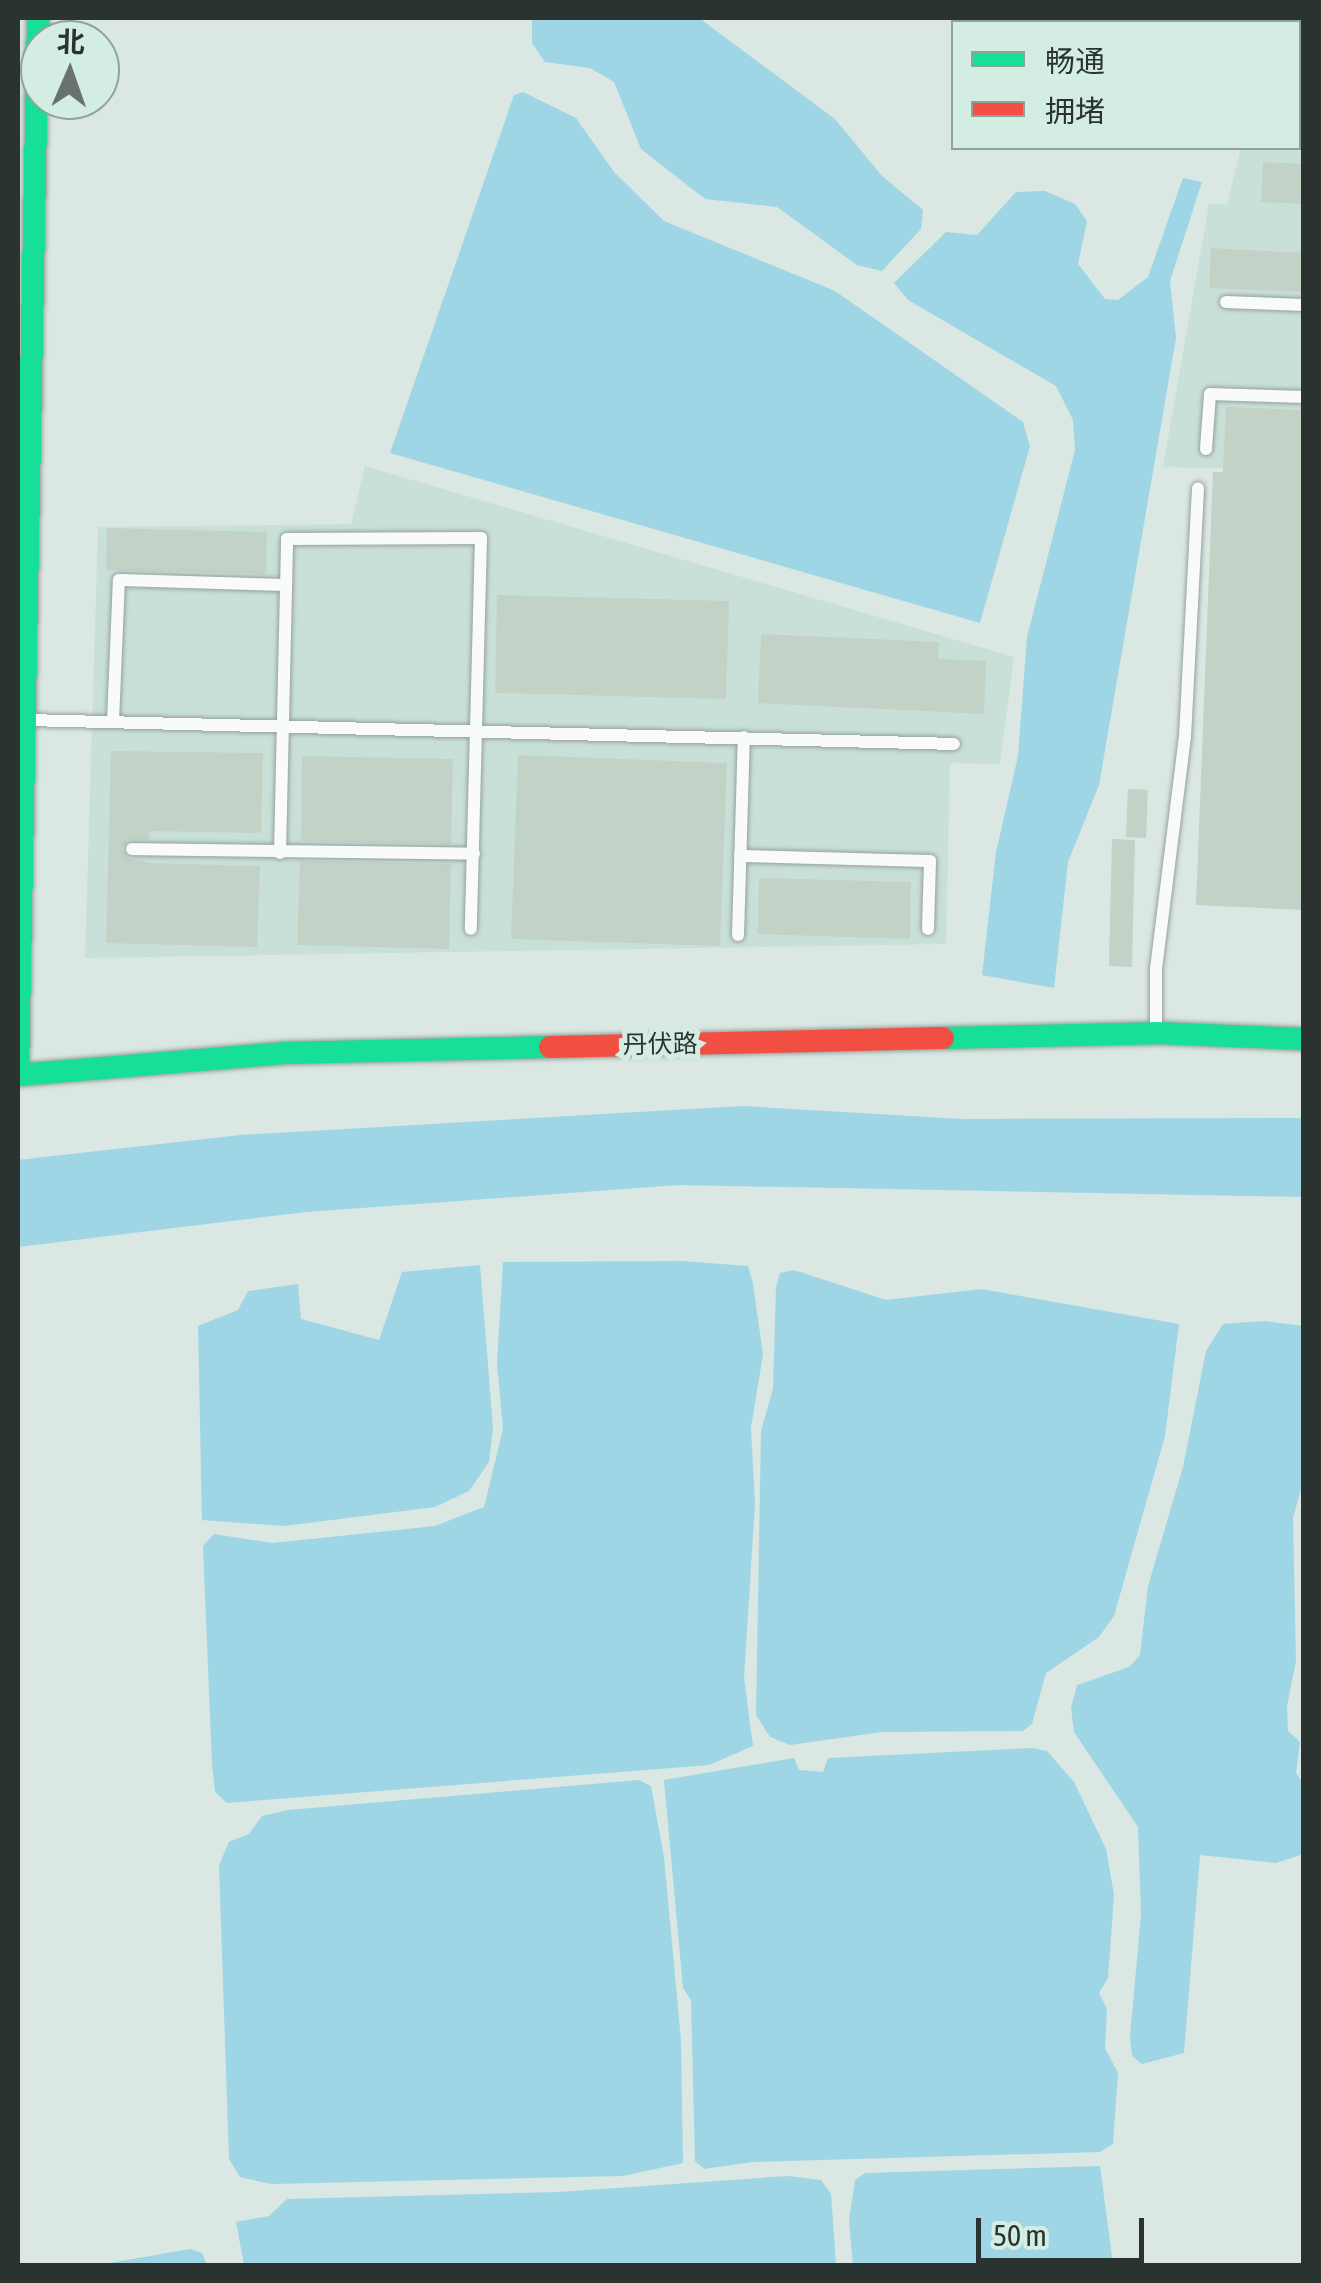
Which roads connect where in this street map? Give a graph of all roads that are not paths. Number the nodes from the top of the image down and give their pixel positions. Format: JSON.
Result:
{"nodes":[{"id":1,"x":38,"y":18,"type":"edge"},
{"id":2,"x":1226,"y":302,"type":"dead end"},
{"id":3,"x":1304,"y":305,"type":"edge"},
{"id":4,"x":1304,"y":397,"type":"edge"},
{"id":5,"x":24,"y":439,"type":"edge"},
{"id":6,"x":1206,"y":448,"type":"dead end"},
{"id":7,"x":1198,"y":488,"type":"dead end"},
{"id":8,"x":286,"y":585,"type":"junction"},
{"id":9,"x":24,"y":720,"type":"junction"},
{"id":10,"x":113,"y":722,"type":"junction"},
{"id":11,"x":283,"y":724,"type":"junction"},
{"id":12,"x":476,"y":727,"type":"junction"},
{"id":13,"x":744,"y":737,"type":"junction"},
{"id":14,"x":954,"y":744,"type":"dead end"},
{"id":15,"x":132,"y":849,"type":"dead end"},
{"id":16,"x":280,"y":853,"type":"junction"},
{"id":17,"x":474,"y":854,"type":"junction"},
{"id":18,"x":740,"y":856,"type":"junction"},
{"id":19,"x":20,"y":865,"type":"edge"},
{"id":20,"x":470,"y":929,"type":"dead end"},
{"id":21,"x":928,"y":929,"type":"dead end"},
{"id":22,"x":738,"y":935,"type":"dead end"},
{"id":23,"x":1156,"y":1033,"type":"junction"},
{"id":24,"x":1304,"y":1039,"type":"edge"},
{"id":25,"x":18,"y":1075,"type":"edge"}],
"edges":[{"from":1,"to":5,"type":"main road"},
{"from":2,"to":3,"type":"lane"},
{"from":4,"to":6,"type":"lane"},
{"from":5,"to":9,"type":"main road"},
{"from":7,"to":23,"type":"lane"},
{"from":8,"to":10,"type":"lane"},
{"from":8,"to":11,"type":"lane"},
{"from":8,"to":12,"type":"lane"},
{"from":9,"to":10,"type":"lane"},
{"from":9,"to":19,"type":"main road"},
{"from":10,"to":11,"type":"lane"},
{"from":11,"to":12,"type":"lane"},
{"from":11,"to":16,"type":"lane"},
{"from":12,"to":13,"type":"lane"},
{"from":12,"to":17,"type":"lane"},
{"from":13,"to":14,"type":"lane"},
{"from":13,"to":18,"type":"lane"},
{"from":15,"to":16,"type":"lane"},
{"from":16,"to":17,"type":"lane"},
{"from":17,"to":20,"type":"lane"},
{"from":18,"to":21,"type":"lane"},
{"from":18,"to":22,"type":"lane"},
{"from":19,"to":25,"type":"main road"},
{"from":23,"to":24,"type":"main road","name":"丹伏路"},
{"from":23,"to":25,"type":"main road","name":"丹伏路"}]}
